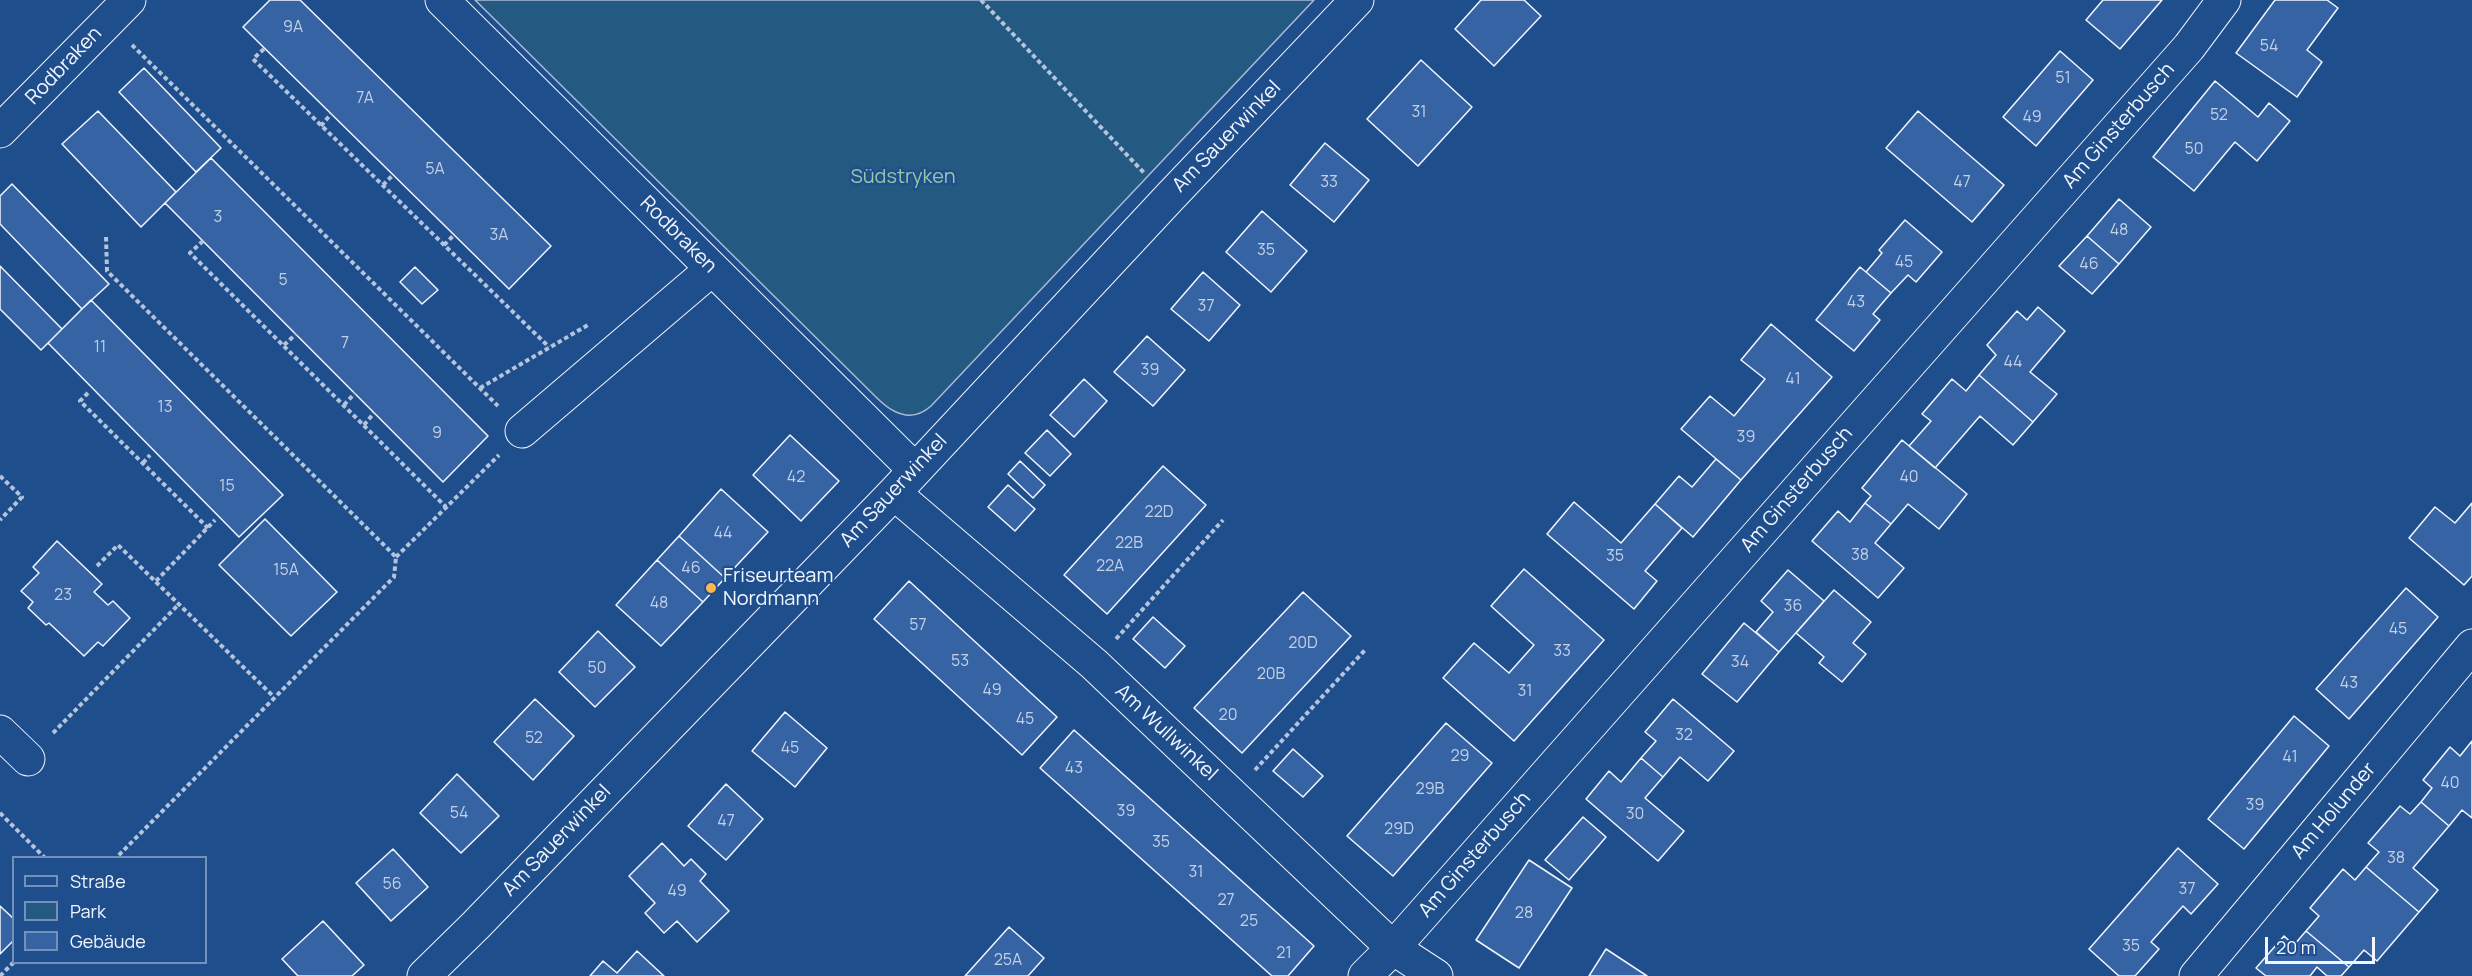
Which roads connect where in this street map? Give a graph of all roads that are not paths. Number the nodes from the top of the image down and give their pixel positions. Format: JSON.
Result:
{"nodes":[{"id":1,"x":442,"y":0,"type":"edge"},
{"id":2,"x":1357,"y":0,"type":"edge"},
{"id":3,"x":2224,"y":0,"type":"edge"},
{"id":4,"x":119,"y":10,"type":"edge"},
{"id":5,"x":0,"y":131,"type":"edge"},
{"id":6,"x":712,"y":269,"type":"junction"},
{"id":7,"x":522,"y":431,"type":"road end"},
{"id":8,"x":904,"y":482,"type":"junction"},
{"id":9,"x":2472,"y":646,"type":"edge"},
{"id":10,"x":0,"y":732,"type":"edge"},
{"id":11,"x":28,"y":759,"type":"road end"},
{"id":12,"x":1393,"y":948,"type":"junction"},
{"id":13,"x":424,"y":976,"type":"edge"},
{"id":14,"x":1365,"y":976,"type":"edge"},
{"id":15,"x":1436,"y":976,"type":"edge"},
{"id":16,"x":2196,"y":976,"type":"edge"}],
"edges":[{"from":1,"to":6,"type":"street","name":"Rodbraken"},
{"from":2,"to":8,"type":"street","name":"Am Sauerwinkel"},
{"from":3,"to":12,"type":"street","name":"Am Ginsterbusch"},
{"from":4,"to":5,"type":"street","name":"Rodbraken"},
{"from":6,"to":7,"type":"street"},
{"from":6,"to":8,"type":"street","name":"Rodbraken"},
{"from":8,"to":12,"type":"street","name":"Am Wullwinkel"},
{"from":8,"to":13,"type":"street","name":"Am Sauerwinkel"},
{"from":9,"to":16,"type":"street","name":"Am Holunder"},
{"from":10,"to":11,"type":"street"},
{"from":12,"to":14,"type":"street","name":"Am Ginsterbusch"},
{"from":12,"to":15,"type":"street","name":"Am Wullwinkel"}]}
